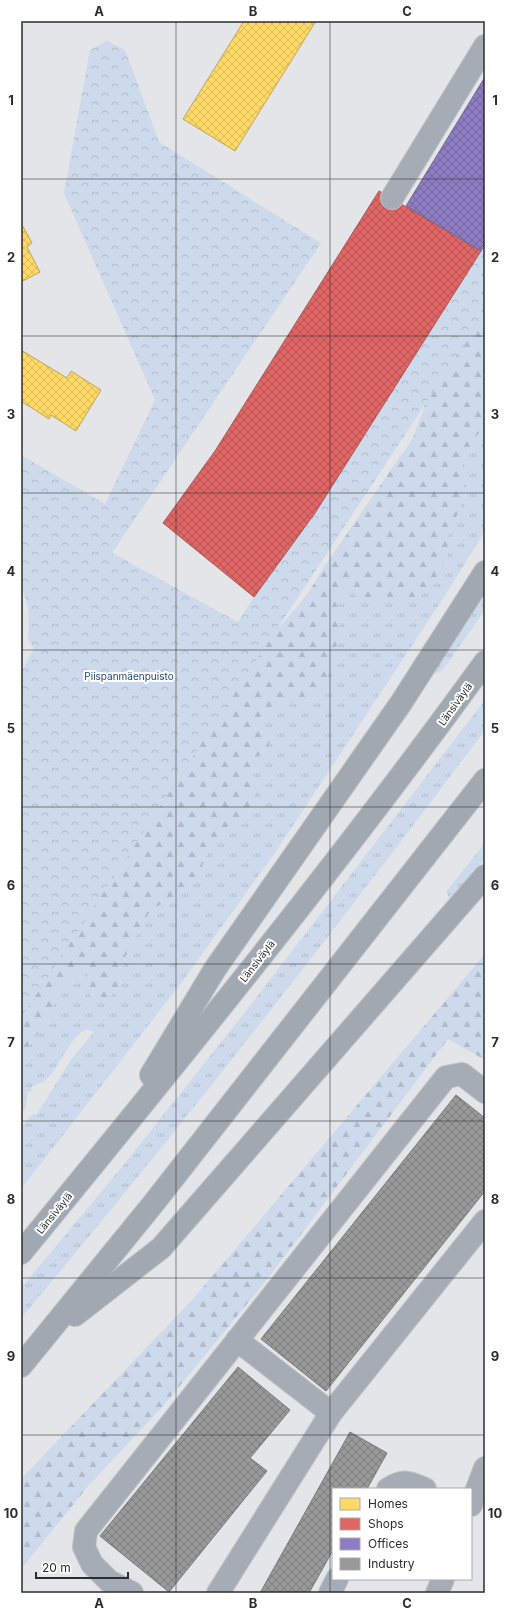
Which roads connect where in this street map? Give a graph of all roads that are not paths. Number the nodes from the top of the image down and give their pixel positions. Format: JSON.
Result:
{"nodes":[{"id":1,"x":485,"y":46,"type":"edge"},
{"id":2,"x":392,"y":198,"type":"dead end"},
{"id":3,"x":485,"y":572,"type":"edge"},
{"id":4,"x":485,"y":662,"type":"edge"},
{"id":5,"x":485,"y":780,"type":"edge"},
{"id":6,"x":485,"y":876,"type":"edge"},
{"id":7,"x":485,"y":1092,"type":"edge"},
{"id":8,"x":111,"y":1143,"type":"junction"},
{"id":9,"x":485,"y":1221,"type":"edge"},
{"id":10,"x":21,"y":1253,"type":"edge"},
{"id":11,"x":47,"y":1336,"type":"junction"},
{"id":12,"x":237,"y":1340,"type":"junction"},
{"id":13,"x":21,"y":1366,"type":"edge"},
{"id":14,"x":332,"y":1413,"type":"junction"},
{"id":15,"x":485,"y":1468,"type":"edge"},
{"id":16,"x":390,"y":1488,"type":"edge"},
{"id":17,"x":423,"y":1488,"type":"edge"},
{"id":18,"x":472,"y":1502,"type":"edge"},
{"id":19,"x":336,"y":1580,"type":"edge"},
{"id":20,"x":443,"y":1580,"type":"edge"},
{"id":21,"x":132,"y":1593,"type":"edge"},
{"id":22,"x":218,"y":1593,"type":"edge"},
{"id":23,"x":330,"y":1593,"type":"edge"},
{"id":24,"x":438,"y":1593,"type":"edge"}],
"edges":[{"from":1,"to":2,"type":"street"},
{"from":3,"to":8,"type":"highway"},
{"from":4,"to":8,"type":"highway","name":"Länsiväylä"},
{"from":5,"to":11,"type":"highway"},
{"from":6,"to":11,"type":"highway"},
{"from":7,"to":12,"type":"street"},
{"from":8,"to":10,"type":"highway","name":"Länsiväylä"},
{"from":9,"to":14,"type":"street"},
{"from":11,"to":13,"type":"highway"},
{"from":12,"to":14,"type":"street"},
{"from":12,"to":21,"type":"street"},
{"from":14,"to":22,"type":"street"},
{"from":15,"to":18,"type":"street"},
{"from":16,"to":17,"type":"street"},
{"from":19,"to":23,"type":"street"},
{"from":20,"to":24,"type":"street"}]}
